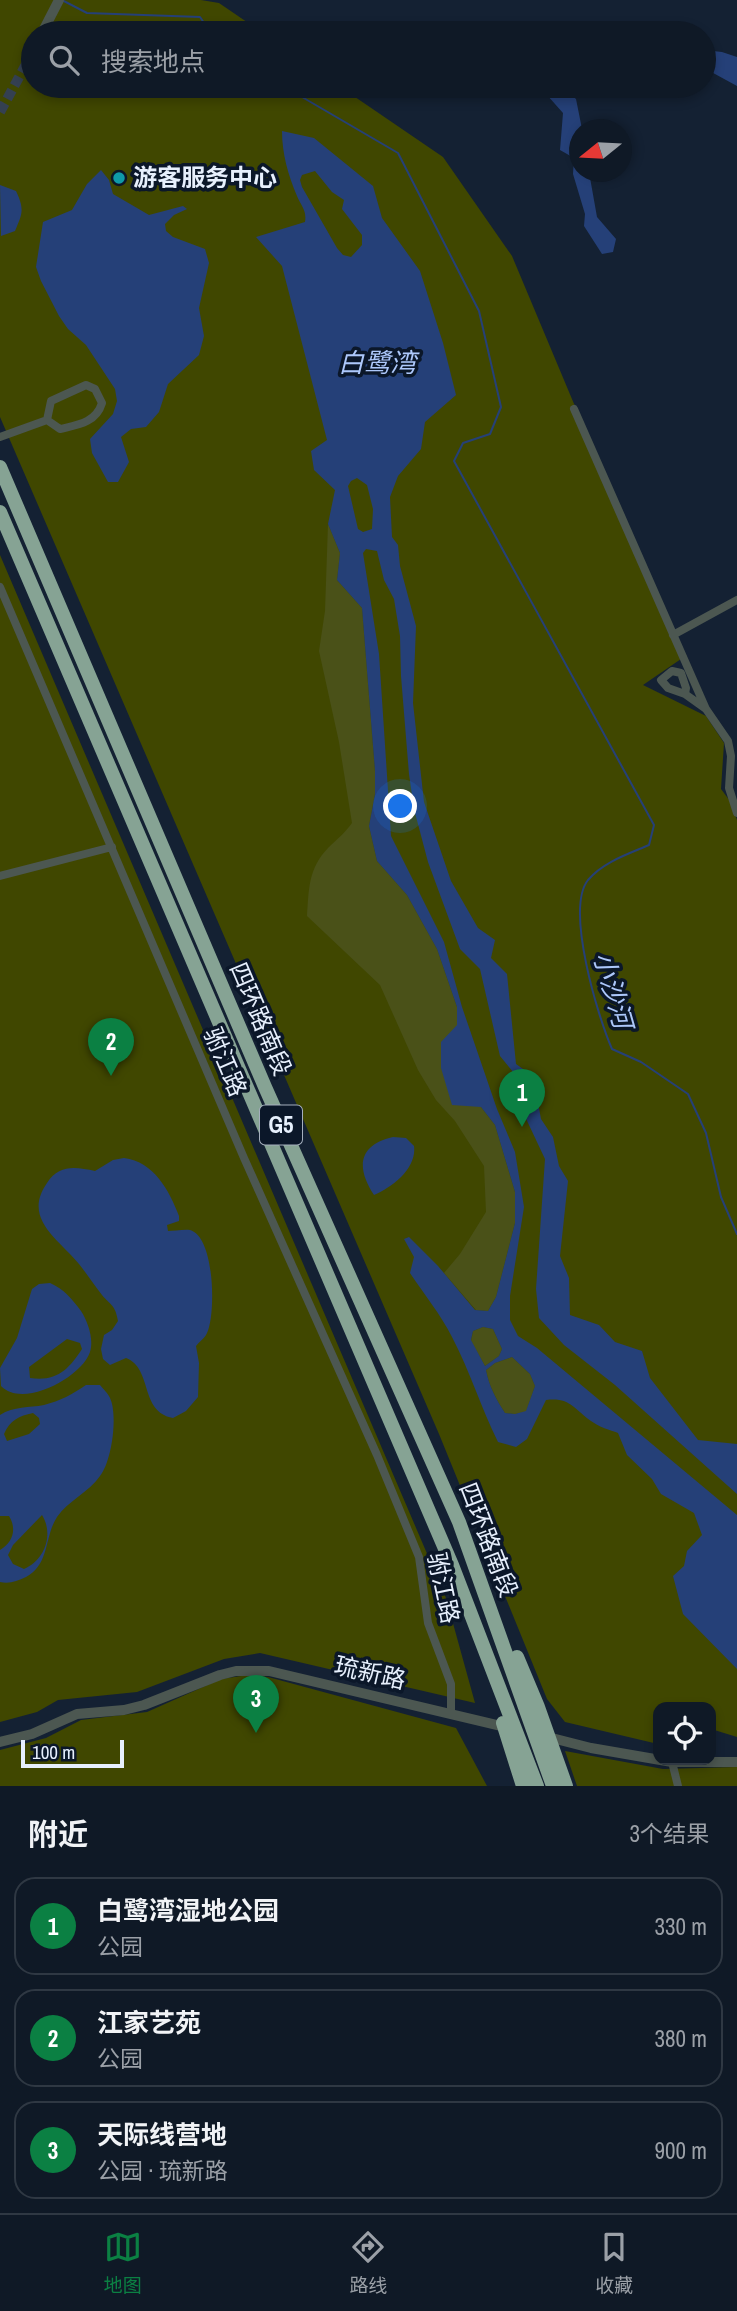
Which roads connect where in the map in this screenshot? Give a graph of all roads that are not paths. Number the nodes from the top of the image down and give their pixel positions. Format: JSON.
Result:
{"nodes":[{"id":1,"x":59,"y":0,"type":"edge"},
{"id":2,"x":47,"y":21,"type":"edge"},
{"id":3,"x":574,"y":410,"type":"dead end"},
{"id":4,"x":47,"y":420,"type":"junction"},
{"id":5,"x":0,"y":437,"type":"edge"},
{"id":6,"x":0,"y":467,"type":"edge"},
{"id":7,"x":0,"y":512,"type":"edge"},
{"id":8,"x":0,"y":587,"type":"edge"},
{"id":9,"x":737,"y":600,"type":"edge"},
{"id":10,"x":673,"y":635,"type":"junction"},
{"id":11,"x":685,"y":694,"type":"dead end"},
{"id":12,"x":706,"y":709,"type":"junction"},
{"id":13,"x":737,"y":813,"type":"edge"},
{"id":14,"x":112,"y":847,"type":"junction"},
{"id":15,"x":0,"y":876,"type":"edge"},
{"id":16,"x":459,"y":1522,"type":"junction"},
{"id":17,"x":452,"y":1565,"type":"junction"},
{"id":18,"x":451,"y":1714,"type":"junction"},
{"id":19,"x":0,"y":1742,"type":"edge"},
{"id":20,"x":653,"y":1759,"type":"edge"},
{"id":21,"x":716,"y":1762,"type":"edge"},
{"id":22,"x":737,"y":1762,"type":"edge"},
{"id":23,"x":673,"y":1765,"type":"edge"},
{"id":24,"x":523,"y":1786,"type":"edge"},
{"id":25,"x":537,"y":1786,"type":"edge"},
{"id":26,"x":553,"y":1786,"type":"edge"},
{"id":27,"x":566,"y":1786,"type":"edge"},
{"id":28,"x":678,"y":1786,"type":"edge"}],
"edges":[{"from":1,"to":2,"type":"street"},
{"from":3,"to":10,"type":"street"},
{"from":4,"to":4,"type":"street"},
{"from":4,"to":5,"type":"street"},
{"from":6,"to":16,"type":"highway","name":"四环路南段","number":"G5"},
{"from":7,"to":17,"type":"highway","name":"四环路南段","number":"G5"},
{"from":8,"to":14,"type":"street","name":"驸江路"},
{"from":9,"to":10,"type":"street"},
{"from":10,"to":12,"type":"street"},
{"from":11,"to":12,"type":"street"},
{"from":12,"to":13,"type":"street"},
{"from":14,"to":15,"type":"street"},
{"from":14,"to":18,"type":"street","name":"驸江路"},
{"from":16,"to":26,"type":"highway","name":"四环路南段","number":"G5"},
{"from":16,"to":27,"type":"highway"},
{"from":17,"to":24,"type":"highway"},
{"from":17,"to":25,"type":"highway","name":"四环路南段","number":"G5"},
{"from":18,"to":19,"type":"street","name":"琉新路"},
{"from":18,"to":20,"type":"street","name":"琉新路"},
{"from":21,"to":22,"type":"street","name":"琉新路"},
{"from":23,"to":28,"type":"street"}]}
